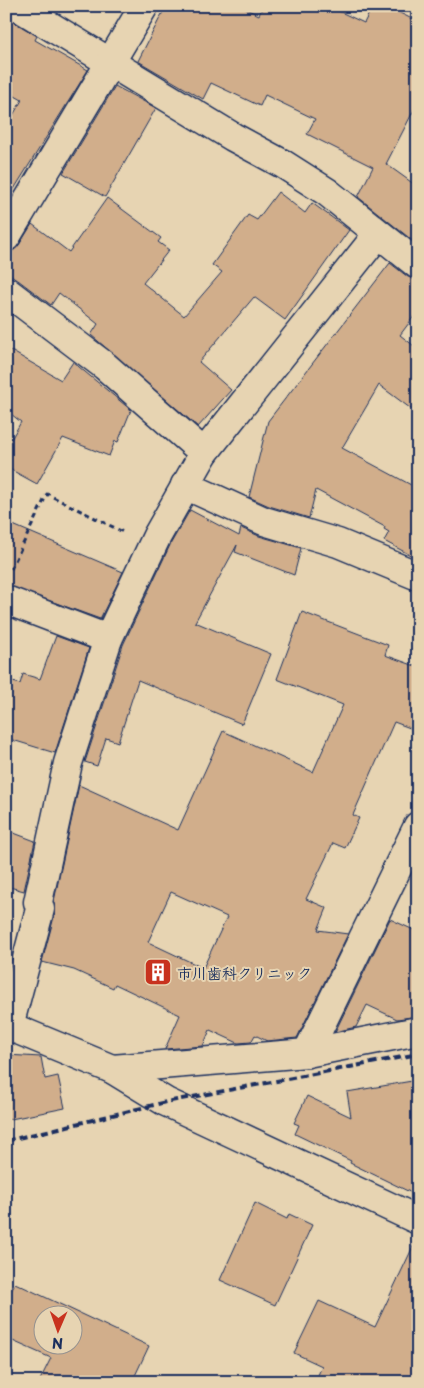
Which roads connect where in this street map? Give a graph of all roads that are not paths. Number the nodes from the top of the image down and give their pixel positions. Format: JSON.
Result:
{"nodes":[{"id":1,"x":17,"y":6,"type":"edge"},
{"id":2,"x":144,"y":6,"type":"edge"},
{"id":3,"x":110,"y":62,"type":"junction"},
{"id":4,"x":378,"y":234,"type":"junction"},
{"id":5,"x":6,"y":237,"type":"edge"},
{"id":6,"x":418,"y":265,"type":"edge"},
{"id":7,"x":6,"y":290,"type":"edge"},
{"id":8,"x":204,"y":453,"type":"junction"},
{"id":9,"x":185,"y":485,"type":"junction"},
{"id":10,"x":418,"y":576,"type":"edge"},
{"id":11,"x":6,"y":600,"type":"edge"},
{"id":12,"x":108,"y":639,"type":"junction"},
{"id":13,"x":418,"y":826,"type":"edge"},
{"id":14,"x":8,"y":1026,"type":"edge"},
{"id":15,"x":418,"y":1031,"type":"edge"},
{"id":16,"x":307,"y":1052,"type":"junction"},
{"id":17,"x":112,"y":1069,"type":"junction"},
{"id":18,"x":418,"y":1220,"type":"edge"}],
"edges":[{"from":1,"to":3,"type":"street"},
{"from":2,"to":3,"type":"street"},
{"from":3,"to":4,"type":"street"},
{"from":3,"to":5,"type":"street"},
{"from":4,"to":6,"type":"street"},
{"from":4,"to":8,"type":"street"},
{"from":7,"to":8,"type":"street"},
{"from":8,"to":9,"type":"street"},
{"from":9,"to":10,"type":"street"},
{"from":9,"to":12,"type":"street"},
{"from":11,"to":12,"type":"street"},
{"from":12,"to":14,"type":"street"},
{"from":13,"to":16,"type":"street"},
{"from":14,"to":17,"type":"street"},
{"from":15,"to":16,"type":"street"},
{"from":16,"to":17,"type":"street"},
{"from":17,"to":18,"type":"street"}]}
